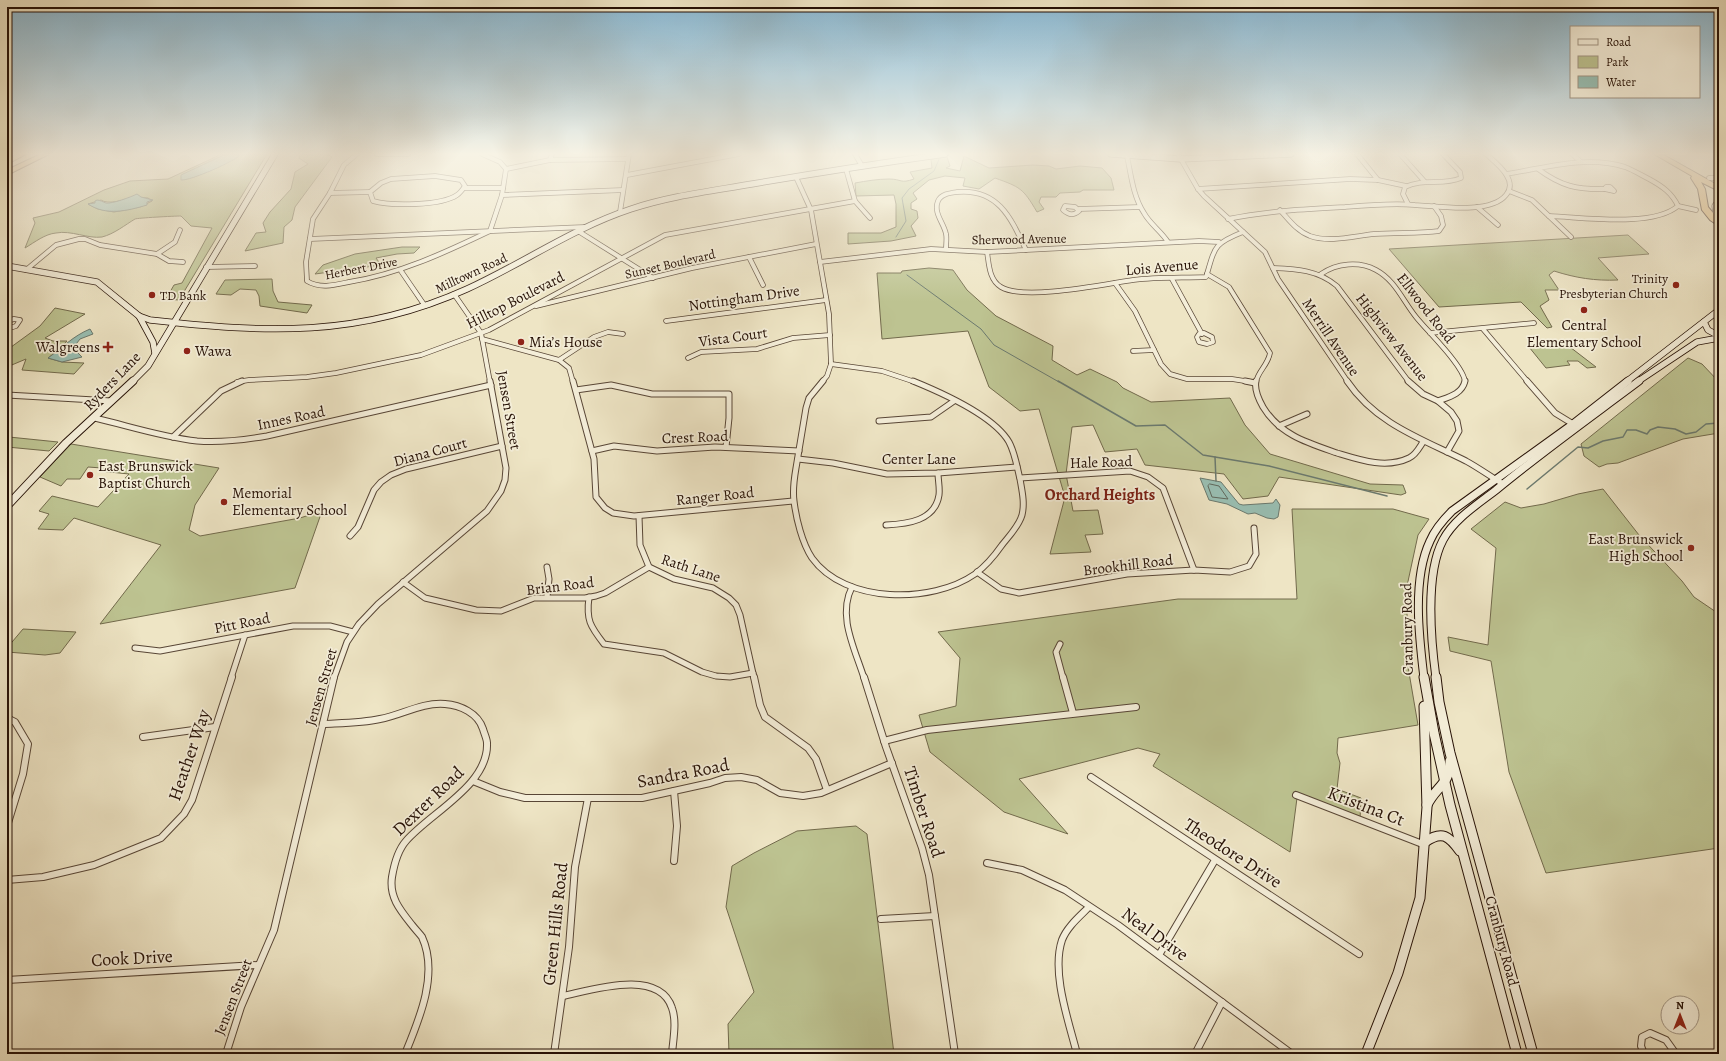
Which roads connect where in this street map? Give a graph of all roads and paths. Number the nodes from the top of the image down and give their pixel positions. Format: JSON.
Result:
{"nodes":[{"id":1,"x":245,"y":204,"type":"edge"},
{"id":2,"x":323,"y":204,"type":"edge"},
{"id":3,"x":380,"y":204,"type":"edge"},
{"id":4,"x":404,"y":204,"type":"edge"},
{"id":5,"x":499,"y":204,"type":"edge"},
{"id":6,"x":621,"y":204,"type":"edge"},
{"id":7,"x":652,"y":204,"type":"edge"},
{"id":8,"x":808,"y":204,"type":"edge"},
{"id":9,"x":843,"y":204,"type":"edge"},
{"id":10,"x":857,"y":204,"type":"edge"},
{"id":11,"x":938,"y":204,"type":"edge"},
{"id":12,"x":999,"y":204,"type":"edge"},
{"id":13,"x":1139,"y":204,"type":"edge"},
{"id":14,"x":1212,"y":204,"type":"edge"},
{"id":15,"x":1408,"y":204,"type":"joint"},
{"id":16,"x":1493,"y":204,"type":"edge"},
{"id":17,"x":1536,"y":204,"type":"edge"},
{"id":18,"x":1704,"y":204,"type":"edge"},
{"id":19,"x":1717,"y":204,"type":"edge"},
{"id":20,"x":1434,"y":206,"type":"junction"},
{"id":21,"x":1678,"y":206,"type":"joint"},
{"id":22,"x":1140,"y":207,"type":"junction"},
{"id":23,"x":1477,"y":207,"type":"junction"},
{"id":24,"x":1079,"y":209,"type":"dead end"},
{"id":25,"x":811,"y":210,"type":"junction"},
{"id":26,"x":1280,"y":210,"type":"junction"},
{"id":27,"x":1696,"y":210,"type":"dead end"},
{"id":28,"x":620,"y":212,"type":"junction"},
{"id":29,"x":1549,"y":216,"type":"junction"},
{"id":30,"x":870,"y":218,"type":"dead end"},
{"id":31,"x":1228,"y":219,"type":"junction"},
{"id":32,"x":1719,"y":219,"type":"edge"},
{"id":33,"x":1719,"y":224,"type":"edge"},
{"id":34,"x":1498,"y":225,"type":"dead end"},
{"id":35,"x":585,"y":227,"type":"junction"},
{"id":36,"x":180,"y":230,"type":"dead end"},
{"id":37,"x":490,"y":231,"type":"junction"},
{"id":38,"x":578,"y":231,"type":"junction"},
{"id":39,"x":1244,"y":232,"type":"junction"},
{"id":40,"x":1571,"y":237,"type":"dead end"},
{"id":41,"x":310,"y":239,"type":"junction"},
{"id":42,"x":1168,"y":242,"type":"junction"},
{"id":43,"x":1219,"y":242,"type":"junction"},
{"id":44,"x":816,"y":244,"type":"junction"},
{"id":45,"x":946,"y":249,"type":"junction"},
{"id":46,"x":1026,"y":250,"type":"junction"},
{"id":47,"x":987,"y":252,"type":"junction"},
{"id":48,"x":157,"y":254,"type":"junction"},
{"id":49,"x":620,"y":258,"type":"junction"},
{"id":50,"x":749,"y":258,"type":"junction"},
{"id":51,"x":184,"y":262,"type":"dead end"},
{"id":52,"x":820,"y":262,"type":"junction"},
{"id":53,"x":7,"y":266,"type":"edge"},
{"id":54,"x":255,"y":266,"type":"dead end"},
{"id":55,"x":206,"y":267,"type":"junction"},
{"id":56,"x":1273,"y":268,"type":"junction"},
{"id":57,"x":26,"y":270,"type":"junction"},
{"id":58,"x":401,"y":271,"type":"junction"},
{"id":59,"x":1207,"y":274,"type":"junction"},
{"id":60,"x":1321,"y":274,"type":"junction"},
{"id":61,"x":653,"y":278,"type":"junction"},
{"id":62,"x":1172,"y":279,"type":"junction"},
{"id":63,"x":1115,"y":283,"type":"junction"},
{"id":64,"x":763,"y":285,"type":"dead end"},
{"id":65,"x":556,"y":293,"type":"junction"},
{"id":66,"x":454,"y":294,"type":"junction"},
{"id":67,"x":561,"y":300,"type":"junction"},
{"id":68,"x":826,"y":300,"type":"junction"},
{"id":69,"x":425,"y":306,"type":"junction"},
{"id":70,"x":529,"y":308,"type":"junction"},
{"id":71,"x":1719,"y":310,"type":"edge"},
{"id":72,"x":139,"y":316,"type":"junction"},
{"id":73,"x":7,"y":321,"type":"edge"},
{"id":74,"x":666,"y":321,"type":"dead end"},
{"id":75,"x":1704,"y":322,"type":"junction"},
{"id":76,"x":174,"y":323,"type":"junction"},
{"id":77,"x":1534,"y":323,"type":"dead end"},
{"id":78,"x":7,"y":329,"type":"edge"},
{"id":79,"x":1483,"y":329,"type":"junction"},
{"id":80,"x":1430,"y":333,"type":"junction"},
{"id":81,"x":623,"y":334,"type":"dead end"},
{"id":82,"x":1202,"y":334,"type":"dead end"},
{"id":83,"x":830,"y":335,"type":"junction"},
{"id":84,"x":482,"y":336,"type":"junction"},
{"id":85,"x":1719,"y":337,"type":"edge"},
{"id":86,"x":1154,"y":350,"type":"junction"},
{"id":87,"x":1133,"y":351,"type":"dead end"},
{"id":88,"x":155,"y":353,"type":"junction"},
{"id":89,"x":688,"y":358,"type":"dead end"},
{"id":90,"x":559,"y":360,"type":"junction"},
{"id":91,"x":831,"y":364,"type":"junction"},
{"id":92,"x":1255,"y":383,"type":"junction"},
{"id":93,"x":491,"y":386,"type":"junction"},
{"id":94,"x":576,"y":390,"type":"junction"},
{"id":95,"x":7,"y":395,"type":"edge"},
{"id":96,"x":112,"y":401,"type":"junction"},
{"id":97,"x":954,"y":401,"type":"junction"},
{"id":98,"x":1438,"y":402,"type":"junction"},
{"id":99,"x":1307,"y":414,"type":"dead end"},
{"id":100,"x":95,"y":418,"type":"junction"},
{"id":101,"x":879,"y":421,"type":"dead end"},
{"id":102,"x":1573,"y":424,"type":"junction"},
{"id":103,"x":1280,"y":426,"type":"junction"},
{"id":104,"x":173,"y":437,"type":"junction"},
{"id":105,"x":1423,"y":442,"type":"junction"},
{"id":106,"x":502,"y":446,"type":"junction"},
{"id":107,"x":726,"y":447,"type":"junction"},
{"id":108,"x":592,"y":451,"type":"junction"},
{"id":109,"x":799,"y":451,"type":"junction"},
{"id":110,"x":1447,"y":452,"type":"junction"},
{"id":111,"x":798,"y":459,"type":"junction"},
{"id":112,"x":1017,"y":467,"type":"junction"},
{"id":113,"x":938,"y":473,"type":"junction"},
{"id":114,"x":1020,"y":478,"type":"junction"},
{"id":115,"x":1495,"y":479,"type":"junction"},
{"id":116,"x":1503,"y":484,"type":"junction"},
{"id":117,"x":793,"y":501,"type":"junction"},
{"id":118,"x":7,"y":506,"type":"edge"},
{"id":119,"x":639,"y":516,"type":"junction"},
{"id":120,"x":886,"y":525,"type":"dead end"},
{"id":121,"x":1254,"y":528,"type":"dead end"},
{"id":122,"x":350,"y":536,"type":"dead end"},
{"id":123,"x":547,"y":567,"type":"dead end"},
{"id":124,"x":648,"y":567,"type":"junction"},
{"id":125,"x":1194,"y":570,"type":"junction"},
{"id":126,"x":977,"y":572,"type":"junction"},
{"id":127,"x":403,"y":582,"type":"junction"},
{"id":128,"x":852,"y":587,"type":"junction"},
{"id":129,"x":547,"y":597,"type":"junction"},
{"id":130,"x":589,"y":597,"type":"junction"},
{"id":131,"x":353,"y":632,"type":"junction"},
{"id":132,"x":245,"y":635,"type":"junction"},
{"id":133,"x":1060,"y":644,"type":"dead end"},
{"id":134,"x":135,"y":648,"type":"dead end"},
{"id":135,"x":753,"y":673,"type":"junction"},
{"id":136,"x":1423,"y":682,"type":"junction"},
{"id":137,"x":1136,"y":707,"type":"dead end"},
{"id":138,"x":1073,"y":714,"type":"junction"},
{"id":139,"x":7,"y":718,"type":"edge"},
{"id":140,"x":323,"y":724,"type":"junction"},
{"id":141,"x":215,"y":727,"type":"junction"},
{"id":142,"x":143,"y":737,"type":"dead end"},
{"id":143,"x":884,"y":741,"type":"junction"},
{"id":144,"x":1450,"y":753,"type":"junction"},
{"id":145,"x":892,"y":763,"type":"junction"},
{"id":146,"x":1091,"y":777,"type":"dead end"},
{"id":147,"x":473,"y":780,"type":"junction"},
{"id":148,"x":1445,"y":783,"type":"junction"},
{"id":149,"x":827,"y":790,"type":"junction"},
{"id":150,"x":674,"y":791,"type":"junction"},
{"id":151,"x":1296,"y":796,"type":"dead end"},
{"id":152,"x":588,"y":798,"type":"junction"},
{"id":153,"x":1427,"y":807,"type":"junction"},
{"id":154,"x":7,"y":826,"type":"edge"},
{"id":155,"x":1425,"y":844,"type":"junction"},
{"id":156,"x":1463,"y":855,"type":"junction"},
{"id":157,"x":1215,"y":860,"type":"junction"},
{"id":158,"x":674,"y":861,"type":"dead end"},
{"id":159,"x":987,"y":863,"type":"dead end"},
{"id":160,"x":7,"y":880,"type":"edge"},
{"id":161,"x":1089,"y":907,"type":"junction"},
{"id":162,"x":936,"y":916,"type":"junction"},
{"id":163,"x":881,"y":919,"type":"dead end"},
{"id":164,"x":1359,"y":954,"type":"dead end"},
{"id":165,"x":1159,"y":955,"type":"junction"},
{"id":166,"x":258,"y":965,"type":"junction"},
{"id":167,"x":7,"y":980,"type":"edge"},
{"id":168,"x":562,"y":996,"type":"junction"},
{"id":169,"x":1222,"y":1002,"type":"junction"},
{"id":170,"x":226,"y":1054,"type":"edge"},
{"id":171,"x":405,"y":1054,"type":"edge"},
{"id":172,"x":554,"y":1054,"type":"edge"},
{"id":173,"x":672,"y":1054,"type":"edge"},
{"id":174,"x":955,"y":1054,"type":"edge"},
{"id":175,"x":1077,"y":1054,"type":"edge"},
{"id":176,"x":1195,"y":1054,"type":"edge"},
{"id":177,"x":1292,"y":1054,"type":"edge"},
{"id":178,"x":1366,"y":1054,"type":"edge"},
{"id":179,"x":1517,"y":1054,"type":"edge"},
{"id":180,"x":1533,"y":1054,"type":"edge"},
{"id":181,"x":1644,"y":1054,"type":"edge"},
{"id":182,"x":1676,"y":1054,"type":"edge"}],
"edges":[{"from":1,"to":55,"type":"main road","name":"Ryders Lane"},
{"from":2,"to":41,"type":"street"},
{"from":3,"to":4,"type":"street"},
{"from":5,"to":37,"type":"street"},
{"from":6,"to":28,"type":"street"},
{"from":7,"to":28,"type":"main road","name":"Milltown Road"},
{"from":8,"to":25,"type":"street"},
{"from":9,"to":25,"type":"street","name":"Hilltop Boulevard"},
{"from":10,"to":30,"type":"street"},
{"from":11,"to":45,"type":"street"},
{"from":12,"to":46,"type":"street"},
{"from":13,"to":22,"type":"street"},
{"from":14,"to":31,"type":"street","name":"Merrill Avenue"},
{"from":15,"to":20,"type":"street"},
{"from":15,"to":26,"type":"street"},
{"from":16,"to":23,"type":"street"},
{"from":17,"to":29,"type":"street"},
{"from":18,"to":33,"type":"highway"},
{"from":19,"to":32,"type":"main road"},
{"from":20,"to":23,"type":"street"},
{"from":20,"to":26,"type":"street"},
{"from":21,"to":27,"type":"street"},
{"from":21,"to":29,"type":"street"},
{"from":22,"to":24,"type":"street"},
{"from":22,"to":42,"type":"street"},
{"from":23,"to":34,"type":"street"},
{"from":25,"to":44,"type":"street"},
{"from":25,"to":49,"type":"street","name":"Hilltop Boulevard"},
{"from":26,"to":31,"type":"street"},
{"from":28,"to":35,"type":"main road","name":"Milltown Road"},
{"from":29,"to":40,"type":"street"},
{"from":31,"to":39,"type":"street","name":"Merrill Avenue"},
{"from":35,"to":37,"type":"street","name":"Herbert Drive"},
{"from":35,"to":38,"type":"main road","name":"Milltown Road"},
{"from":36,"to":48,"type":"street"},
{"from":37,"to":41,"type":"street","name":"Herbert Drive"},
{"from":37,"to":58,"type":"street","name":"Herbert Drive"},
{"from":38,"to":49,"type":"street"},
{"from":38,"to":66,"type":"main road","name":"Milltown Road"},
{"from":39,"to":43,"type":"street"},
{"from":39,"to":56,"type":"street","name":"Merrill Avenue"},
{"from":41,"to":58,"type":"street","name":"Herbert Drive"},
{"from":42,"to":43,"type":"street","name":"Sherwood Avenue"},
{"from":42,"to":46,"type":"street","name":"Sherwood Avenue"},
{"from":43,"to":59,"type":"street"},
{"from":44,"to":50,"type":"street","name":"Sunset Boulevard"},
{"from":44,"to":52,"type":"street"},
{"from":45,"to":47,"type":"street","name":"Sherwood Avenue"},
{"from":45,"to":52,"type":"street","name":"Sherwood Avenue"},
{"from":46,"to":47,"type":"street","name":"Sherwood Avenue"},
{"from":47,"to":63,"type":"street","name":"Lois Avenue"},
{"from":48,"to":51,"type":"street"},
{"from":48,"to":57,"type":"street"},
{"from":49,"to":61,"type":"street"},
{"from":49,"to":65,"type":"street","name":"Hilltop Boulevard"},
{"from":50,"to":61,"type":"street","name":"Sunset Boulevard"},
{"from":50,"to":64,"type":"street"},
{"from":52,"to":68,"type":"street"},
{"from":53,"to":57,"type":"main road","name":"Milltown Road"},
{"from":54,"to":55,"type":"street"},
{"from":55,"to":76,"type":"main road","name":"Ryders Lane"},
{"from":56,"to":60,"type":"street","name":"Highview Avenue"},
{"from":56,"to":105,"type":"street","name":"Merrill Avenue"},
{"from":57,"to":72,"type":"main road","name":"Milltown Road"},
{"from":58,"to":69,"type":"street"},
{"from":59,"to":62,"type":"street","name":"Lois Avenue"},
{"from":59,"to":92,"type":"street","name":"Lois Avenue"},
{"from":60,"to":80,"type":"street","name":"Ellwood Road"},
{"from":60,"to":98,"type":"street","name":"Highview Avenue"},
{"from":61,"to":67,"type":"street","name":"Sunset Boulevard"},
{"from":62,"to":63,"type":"street","name":"Lois Avenue"},
{"from":62,"to":82,"type":"street"},
{"from":63,"to":86,"type":"street"},
{"from":65,"to":67,"type":"street"},
{"from":65,"to":70,"type":"street","name":"Hilltop Boulevard"},
{"from":66,"to":69,"type":"main road","name":"Milltown Road"},
{"from":66,"to":84,"type":"street","name":"Jensen Street"},
{"from":67,"to":70,"type":"street","name":"Sunset Boulevard"},
{"from":68,"to":74,"type":"street","name":"Nottingham Drive"},
{"from":68,"to":83,"type":"street"},
{"from":69,"to":76,"type":"main road","name":"Milltown Road"},
{"from":70,"to":84,"type":"street","name":"Hilltop Boulevard"},
{"from":71,"to":75,"type":"main road","name":"Cranbury Road"},
{"from":72,"to":76,"type":"main road","name":"Milltown Road"},
{"from":72,"to":88,"type":"main road"},
{"from":73,"to":78,"type":"street"},
{"from":75,"to":85,"type":"main road"},
{"from":75,"to":102,"type":"main road","name":"Cranbury Road"},
{"from":76,"to":88,"type":"main road","name":"Ryders Lane"},
{"from":77,"to":79,"type":"street"},
{"from":79,"to":80,"type":"street"},
{"from":79,"to":102,"type":"street"},
{"from":80,"to":98,"type":"street","name":"Ellwood Road"},
{"from":81,"to":90,"type":"street"},
{"from":83,"to":89,"type":"street","name":"Vista Court"},
{"from":83,"to":91,"type":"street"},
{"from":84,"to":90,"type":"street"},
{"from":84,"to":93,"type":"street","name":"Jensen Street"},
{"from":84,"to":104,"type":"street","name":"Hilltop Boulevard"},
{"from":85,"to":116,"type":"main road","name":"Cranbury Road"},
{"from":86,"to":87,"type":"street"},
{"from":86,"to":92,"type":"street"},
{"from":88,"to":96,"type":"main road","name":"Ryders Lane"},
{"from":90,"to":94,"type":"street"},
{"from":91,"to":97,"type":"street"},
{"from":91,"to":109,"type":"street"},
{"from":92,"to":103,"type":"street"},
{"from":93,"to":104,"type":"street","name":"Innes Road"},
{"from":93,"to":106,"type":"street","name":"Jensen Street"},
{"from":94,"to":107,"type":"street"},
{"from":94,"to":108,"type":"street"},
{"from":95,"to":96,"type":"street"},
{"from":96,"to":100,"type":"main road","name":"Ryders Lane"},
{"from":97,"to":101,"type":"street"},
{"from":97,"to":112,"type":"street"},
{"from":98,"to":110,"type":"street","name":"Highview Avenue"},
{"from":99,"to":103,"type":"street"},
{"from":100,"to":104,"type":"street","name":"Innes Road"},
{"from":100,"to":118,"type":"main road","name":"Ryders Lane"},
{"from":102,"to":115,"type":"main road","name":"Cranbury Road"},
{"from":103,"to":105,"type":"street"},
{"from":105,"to":110,"type":"street","name":"Merrill Avenue"},
{"from":106,"to":122,"type":"street","name":"Diana Court"},
{"from":106,"to":127,"type":"street","name":"Jensen Street"},
{"from":107,"to":108,"type":"street","name":"Crest Road"},
{"from":107,"to":109,"type":"street","name":"Crest Road"},
{"from":108,"to":119,"type":"street"},
{"from":109,"to":111,"type":"street"},
{"from":110,"to":115,"type":"street","name":"Merrill Avenue"},
{"from":111,"to":113,"type":"street","name":"Center Lane"},
{"from":111,"to":117,"type":"street"},
{"from":112,"to":113,"type":"street","name":"Center Lane"},
{"from":112,"to":114,"type":"street"},
{"from":113,"to":120,"type":"street"},
{"from":114,"to":125,"type":"street","name":"Hale Road"},
{"from":114,"to":126,"type":"street"},
{"from":115,"to":116,"type":"street","name":"Merrill Avenue"},
{"from":115,"to":136,"type":"main road","name":"Cranbury Road"},
{"from":116,"to":144,"type":"main road","name":"Cranbury Road"},
{"from":117,"to":119,"type":"street","name":"Ranger Road"},
{"from":117,"to":128,"type":"street"},
{"from":119,"to":124,"type":"street","name":"Rath Lane"},
{"from":121,"to":125,"type":"street","name":"Brookhill Road"},
{"from":123,"to":129,"type":"street"},
{"from":124,"to":130,"type":"street","name":"Brian Road"},
{"from":124,"to":135,"type":"street","name":"Rath Lane"},
{"from":125,"to":126,"type":"street","name":"Brookhill Road"},
{"from":126,"to":128,"type":"street"},
{"from":127,"to":129,"type":"street","name":"Brian Road"},
{"from":127,"to":131,"type":"street","name":"Jensen Street"},
{"from":128,"to":143,"type":"street","name":"Timber Road"},
{"from":129,"to":130,"type":"street","name":"Brian Road"},
{"from":130,"to":135,"type":"street"},
{"from":131,"to":132,"type":"street","name":"Pitt Road"},
{"from":131,"to":140,"type":"street","name":"Jensen Street"},
{"from":132,"to":134,"type":"street","name":"Pitt Road"},
{"from":132,"to":141,"type":"street","name":"Heather Way"},
{"from":133,"to":138,"type":"street"},
{"from":135,"to":149,"type":"street","name":"Rath Lane"},
{"from":136,"to":148,"type":"main road","name":"Cranbury Road"},
{"from":136,"to":153,"type":"main road"},
{"from":137,"to":138,"type":"street"},
{"from":138,"to":143,"type":"street"},
{"from":139,"to":154,"type":"street"},
{"from":140,"to":147,"type":"street","name":"Dexter Road"},
{"from":140,"to":166,"type":"street","name":"Jensen Street"},
{"from":141,"to":142,"type":"street"},
{"from":141,"to":160,"type":"street","name":"Heather Way"},
{"from":143,"to":145,"type":"street","name":"Timber Road"},
{"from":144,"to":148,"type":"main road"},
{"from":144,"to":180,"type":"main road","name":"Cranbury Road"},
{"from":145,"to":149,"type":"street","name":"Sandra Road"},
{"from":145,"to":162,"type":"street","name":"Timber Road"},
{"from":146,"to":157,"type":"street","name":"Theodore Drive"},
{"from":147,"to":152,"type":"street","name":"Sandra Road"},
{"from":147,"to":171,"type":"street","name":"Dexter Road"},
{"from":148,"to":153,"type":"main road"},
{"from":148,"to":156,"type":"main road","name":"Cranbury Road"},
{"from":149,"to":150,"type":"street","name":"Sandra Road"},
{"from":150,"to":152,"type":"street","name":"Sandra Road"},
{"from":150,"to":158,"type":"street"},
{"from":151,"to":155,"type":"street","name":"Kristina Ct"},
{"from":152,"to":168,"type":"street","name":"Green Hills Road"},
{"from":153,"to":155,"type":"main road"},
{"from":155,"to":156,"type":"main road"},
{"from":155,"to":178,"type":"main road"},
{"from":156,"to":179,"type":"main road","name":"Cranbury Road"},
{"from":157,"to":164,"type":"street","name":"Theodore Drive"},
{"from":157,"to":165,"type":"street"},
{"from":159,"to":161,"type":"street","name":"Neal Drive"},
{"from":161,"to":165,"type":"street","name":"Neal Drive"},
{"from":161,"to":175,"type":"street"},
{"from":162,"to":163,"type":"street"},
{"from":162,"to":174,"type":"street","name":"Timber Road"},
{"from":165,"to":169,"type":"street","name":"Neal Drive"},
{"from":166,"to":167,"type":"street","name":"Cook Drive"},
{"from":166,"to":170,"type":"street","name":"Jensen Street"},
{"from":168,"to":172,"type":"street","name":"Green Hills Road"},
{"from":168,"to":173,"type":"street"},
{"from":169,"to":176,"type":"street"},
{"from":169,"to":177,"type":"street","name":"Neal Drive"},
{"from":181,"to":182,"type":"street"}]}
